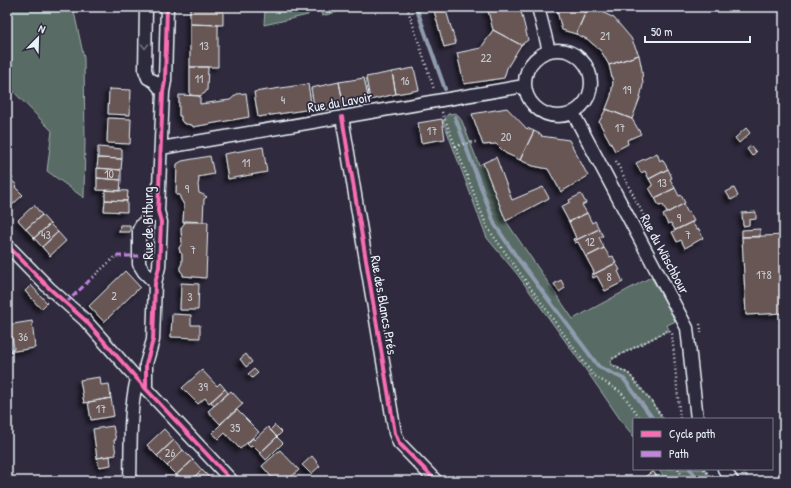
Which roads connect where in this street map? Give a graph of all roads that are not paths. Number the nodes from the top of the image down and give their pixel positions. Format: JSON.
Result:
{"nodes":[{"id":1,"x":146,"y":7,"type":"edge"},
{"id":2,"x":167,"y":7,"type":"edge"},
{"id":3,"x":538,"y":7,"type":"edge"},
{"id":4,"x":549,"y":51,"type":"junction"},
{"id":5,"x":524,"y":86,"type":"junction"},
{"id":6,"x":163,"y":92,"type":"junction"},
{"id":7,"x":574,"y":113,"type":"junction"},
{"id":8,"x":342,"y":117,"type":"junction"},
{"id":9,"x":161,"y":148,"type":"junction"},
{"id":10,"x":158,"y":211,"type":"junction"},
{"id":11,"x":7,"y":245,"type":"edge"},
{"id":12,"x":155,"y":284,"type":"junction"},
{"id":13,"x":137,"y":379,"type":"junction"},
{"id":14,"x":146,"y":389,"type":"junction"},
{"id":15,"x":697,"y":418,"type":"edge"},
{"id":16,"x":725,"y":470,"type":"edge"},
{"id":17,"x":130,"y":481,"type":"edge"},
{"id":18,"x":232,"y":481,"type":"edge"},
{"id":19,"x":436,"y":481,"type":"edge"},
{"id":20,"x":732,"y":481,"type":"edge"}],
"edges":[{"from":1,"to":6,"type":"street","one_way":true},
{"from":2,"to":6,"type":"street","name":"Rue de Bitburg"},
{"from":3,"to":4,"type":"street"},
{"from":4,"to":5,"type":"street"},
{"from":4,"to":7,"type":"street"},
{"from":5,"to":7,"type":"street"},
{"from":5,"to":8,"type":"street","name":"Rue du Lavoir"},
{"from":6,"to":9,"type":"street","name":"Rue de Bitburg"},
{"from":7,"to":15,"type":"street","name":"Rue du Wäschbour"},
{"from":8,"to":9,"type":"street","name":"Rue du Lavoir"},
{"from":8,"to":19,"type":"street","name":"Rue des Blancs Prés"},
{"from":9,"to":10,"type":"street","name":"Rue de Bitburg"},
{"from":10,"to":12,"type":"street","name":"Rue de Bitburg"},
{"from":10,"to":12,"type":"street","name":"Rue de Bitburg"},
{"from":11,"to":13,"type":"street"},
{"from":12,"to":14,"type":"street","name":"Rue de Bitburg"},
{"from":13,"to":14,"type":"street"},
{"from":13,"to":17,"type":"street"},
{"from":14,"to":18,"type":"street"},
{"from":16,"to":20,"type":"street"}]}
